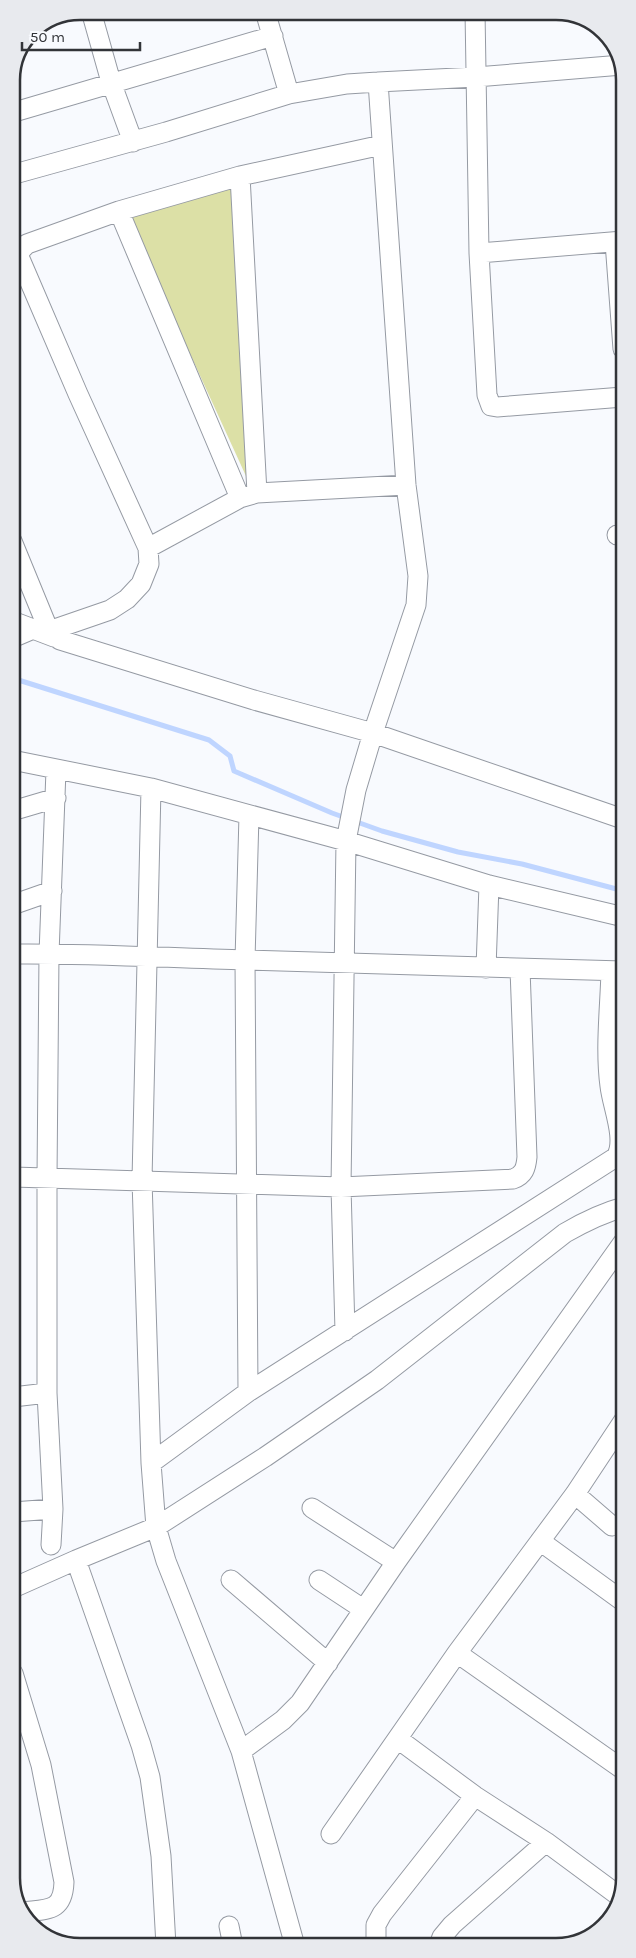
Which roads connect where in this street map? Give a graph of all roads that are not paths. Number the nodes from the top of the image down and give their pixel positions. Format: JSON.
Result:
{"nodes":[{"id":1,"x":94,"y":20,"type":"edge"},
{"id":2,"x":268,"y":20,"type":"edge"},
{"id":3,"x":475,"y":20,"type":"edge"},
{"id":4,"x":273,"y":36,"type":"junction"},
{"id":5,"x":614,"y":66,"type":"edge"},
{"id":6,"x":476,"y":77,"type":"junction"},
{"id":7,"x":111,"y":82,"type":"junction"},
{"id":8,"x":378,"y":82,"type":"junction"},
{"id":9,"x":289,"y":94,"type":"junction"},
{"id":10,"x":20,"y":109,"type":"edge"},
{"id":11,"x":133,"y":142,"type":"junction"},
{"id":12,"x":382,"y":145,"type":"junction"},
{"id":13,"x":20,"y":173,"type":"edge"},
{"id":14,"x":240,"y":176,"type":"junction"},
{"id":15,"x":119,"y":211,"type":"junction"},
{"id":16,"x":616,"y":242,"type":"edge"},
{"id":17,"x":20,"y":251,"type":"edge"},
{"id":18,"x":479,"y":253,"type":"junction"},
{"id":19,"x":20,"y":258,"type":"edge"},
{"id":20,"x":616,"y":398,"type":"edge"},
{"id":21,"x":406,"y":485,"type":"junction"},
{"id":22,"x":249,"y":496,"type":"junction"},
{"id":23,"x":148,"y":548,"type":"junction"},
{"id":24,"x":20,"y":562,"type":"edge"},
{"id":25,"x":20,"y":624,"type":"edge"},
{"id":26,"x":45,"y":632,"type":"junction"},
{"id":27,"x":20,"y":637,"type":"edge"},
{"id":28,"x":373,"y":733,"type":"junction"},
{"id":29,"x":20,"y":762,"type":"edge"},
{"id":30,"x":56,"y":770,"type":"junction"},
{"id":31,"x":151,"y":788,"type":"junction"},
{"id":32,"x":56,"y":798,"type":"junction"},
{"id":33,"x":20,"y":808,"type":"edge"},
{"id":34,"x":249,"y":815,"type":"junction"},
{"id":35,"x":616,"y":817,"type":"edge"},
{"id":36,"x":347,"y":833,"type":"junction"},
{"id":37,"x":489,"y":885,"type":"junction"},
{"id":38,"x":52,"y":891,"type":"junction"},
{"id":39,"x":20,"y":902,"type":"edge"},
{"id":40,"x":616,"y":915,"type":"edge"},
{"id":41,"x":20,"y":954,"type":"edge"},
{"id":42,"x":49,"y":954,"type":"junction"},
{"id":43,"x":148,"y":956,"type":"junction"},
{"id":44,"x":245,"y":960,"type":"junction"},
{"id":45,"x":345,"y":962,"type":"junction"},
{"id":46,"x":486,"y":968,"type":"junction"},
{"id":47,"x":520,"y":969,"type":"junction"},
{"id":48,"x":616,"y":971,"type":"edge"},
{"id":49,"x":616,"y":981,"type":"edge"},
{"id":50,"x":616,"y":1082,"type":"edge"},
{"id":51,"x":616,"y":1157,"type":"edge"},
{"id":52,"x":20,"y":1177,"type":"edge"},
{"id":53,"x":47,"y":1178,"type":"junction"},
{"id":54,"x":142,"y":1180,"type":"junction"},
{"id":55,"x":247,"y":1184,"type":"junction"},
{"id":56,"x":341,"y":1186,"type":"junction"},
{"id":57,"x":616,"y":1209,"type":"edge"},
{"id":58,"x":616,"y":1253,"type":"edge"},
{"id":59,"x":345,"y":1331,"type":"junction"},
{"id":60,"x":248,"y":1392,"type":"junction"},
{"id":61,"x":47,"y":1394,"type":"junction"},
{"id":62,"x":20,"y":1396,"type":"edge"},
{"id":63,"x":616,"y":1438,"type":"edge"},
{"id":64,"x":151,"y":1463,"type":"junction"},
{"id":65,"x":575,"y":1494,"type":"junction"},
{"id":66,"x":312,"y":1508,"type":"dead end"},
{"id":67,"x":53,"y":1509,"type":"junction"},
{"id":68,"x":20,"y":1511,"type":"edge"},
{"id":69,"x":612,"y":1526,"type":"dead end"},
{"id":70,"x":156,"y":1527,"type":"junction"},
{"id":71,"x":540,"y":1541,"type":"junction"},
{"id":72,"x":51,"y":1545,"type":"dead end"},
{"id":73,"x":76,"y":1560,"type":"junction"},
{"id":74,"x":396,"y":1562,"type":"junction"},
{"id":75,"x":231,"y":1580,"type":"dead end"},
{"id":76,"x":319,"y":1580,"type":"dead end"},
{"id":77,"x":20,"y":1585,"type":"edge"},
{"id":78,"x":616,"y":1596,"type":"edge"},
{"id":79,"x":363,"y":1609,"type":"junction"},
{"id":80,"x":457,"y":1654,"type":"junction"},
{"id":81,"x":328,"y":1663,"type":"junction"},
{"id":82,"x":20,"y":1696,"type":"edge"},
{"id":83,"x":398,"y":1739,"type":"junction"},
{"id":84,"x":241,"y":1751,"type":"junction"},
{"id":85,"x":616,"y":1765,"type":"edge"},
{"id":86,"x":475,"y":1796,"type":"junction"},
{"id":87,"x":331,"y":1834,"type":"dead end"},
{"id":88,"x":546,"y":1842,"type":"junction"},
{"id":89,"x":614,"y":1893,"type":"edge"},
{"id":90,"x":30,"y":1911,"type":"edge"},
{"id":91,"x":229,"y":1926,"type":"dead end"},
{"id":92,"x":166,"y":1938,"type":"edge"},
{"id":93,"x":231,"y":1938,"type":"edge"},
{"id":94,"x":293,"y":1938,"type":"edge"},
{"id":95,"x":375,"y":1938,"type":"edge"},
{"id":96,"x":442,"y":1938,"type":"edge"}],
"edges":[{"from":1,"to":7,"type":"street"},
{"from":2,"to":4,"type":"street"},
{"from":3,"to":6,"type":"street"},
{"from":4,"to":7,"type":"street"},
{"from":4,"to":9,"type":"street"},
{"from":5,"to":6,"type":"street"},
{"from":6,"to":8,"type":"street"},
{"from":6,"to":18,"type":"street"},
{"from":7,"to":10,"type":"street"},
{"from":7,"to":11,"type":"street"},
{"from":8,"to":9,"type":"street"},
{"from":8,"to":12,"type":"street"},
{"from":9,"to":11,"type":"street"},
{"from":11,"to":13,"type":"street"},
{"from":12,"to":14,"type":"street"},
{"from":12,"to":21,"type":"street"},
{"from":14,"to":15,"type":"street"},
{"from":14,"to":22,"type":"street"},
{"from":15,"to":17,"type":"street"},
{"from":15,"to":22,"type":"street"},
{"from":16,"to":18,"type":"street"},
{"from":18,"to":20,"type":"street"},
{"from":19,"to":23,"type":"street"},
{"from":21,"to":22,"type":"street"},
{"from":21,"to":28,"type":"street"},
{"from":22,"to":23,"type":"street"},
{"from":23,"to":26,"type":"street"},
{"from":24,"to":26,"type":"street"},
{"from":25,"to":26,"type":"street"},
{"from":26,"to":27,"type":"street"},
{"from":26,"to":28,"type":"street"},
{"from":28,"to":35,"type":"street"},
{"from":28,"to":36,"type":"street"},
{"from":29,"to":30,"type":"street"},
{"from":30,"to":31,"type":"street"},
{"from":30,"to":32,"type":"street"},
{"from":31,"to":34,"type":"street"},
{"from":31,"to":43,"type":"street"},
{"from":32,"to":33,"type":"street"},
{"from":32,"to":38,"type":"street"},
{"from":34,"to":36,"type":"street"},
{"from":34,"to":44,"type":"street"},
{"from":36,"to":37,"type":"street"},
{"from":36,"to":45,"type":"street"},
{"from":37,"to":40,"type":"street"},
{"from":37,"to":46,"type":"street"},
{"from":38,"to":39,"type":"street"},
{"from":38,"to":42,"type":"street"},
{"from":41,"to":42,"type":"street"},
{"from":42,"to":43,"type":"street"},
{"from":42,"to":53,"type":"street"},
{"from":43,"to":44,"type":"street"},
{"from":43,"to":54,"type":"street"},
{"from":44,"to":45,"type":"street"},
{"from":44,"to":55,"type":"street"},
{"from":45,"to":46,"type":"street"},
{"from":45,"to":56,"type":"street"},
{"from":46,"to":47,"type":"street"},
{"from":47,"to":48,"type":"street"},
{"from":47,"to":56,"type":"street"},
{"from":49,"to":50,"type":"street"},
{"from":51,"to":59,"type":"street"},
{"from":52,"to":53,"type":"street"},
{"from":53,"to":54,"type":"street"},
{"from":53,"to":61,"type":"street"},
{"from":54,"to":55,"type":"street"},
{"from":54,"to":64,"type":"street"},
{"from":55,"to":56,"type":"street"},
{"from":55,"to":60,"type":"street"},
{"from":56,"to":59,"type":"street"},
{"from":57,"to":70,"type":"street"},
{"from":58,"to":74,"type":"street"},
{"from":59,"to":60,"type":"street"},
{"from":60,"to":64,"type":"street"},
{"from":61,"to":62,"type":"street"},
{"from":61,"to":67,"type":"street"},
{"from":63,"to":65,"type":"street"},
{"from":64,"to":70,"type":"street"},
{"from":65,"to":69,"type":"street"},
{"from":65,"to":71,"type":"street"},
{"from":66,"to":74,"type":"street"},
{"from":67,"to":68,"type":"street"},
{"from":67,"to":72,"type":"street"},
{"from":70,"to":73,"type":"street"},
{"from":70,"to":84,"type":"street"},
{"from":71,"to":78,"type":"street"},
{"from":71,"to":80,"type":"street"},
{"from":73,"to":77,"type":"street"},
{"from":73,"to":92,"type":"street"},
{"from":74,"to":79,"type":"street"},
{"from":75,"to":81,"type":"street"},
{"from":76,"to":79,"type":"street"},
{"from":79,"to":81,"type":"street"},
{"from":80,"to":83,"type":"street"},
{"from":80,"to":85,"type":"street"},
{"from":81,"to":84,"type":"street"},
{"from":82,"to":90,"type":"street"},
{"from":83,"to":86,"type":"street"},
{"from":83,"to":87,"type":"street"},
{"from":84,"to":94,"type":"street"},
{"from":86,"to":88,"type":"street"},
{"from":86,"to":95,"type":"street"},
{"from":88,"to":89,"type":"street"},
{"from":88,"to":96,"type":"street"},
{"from":91,"to":93,"type":"street"}]}
